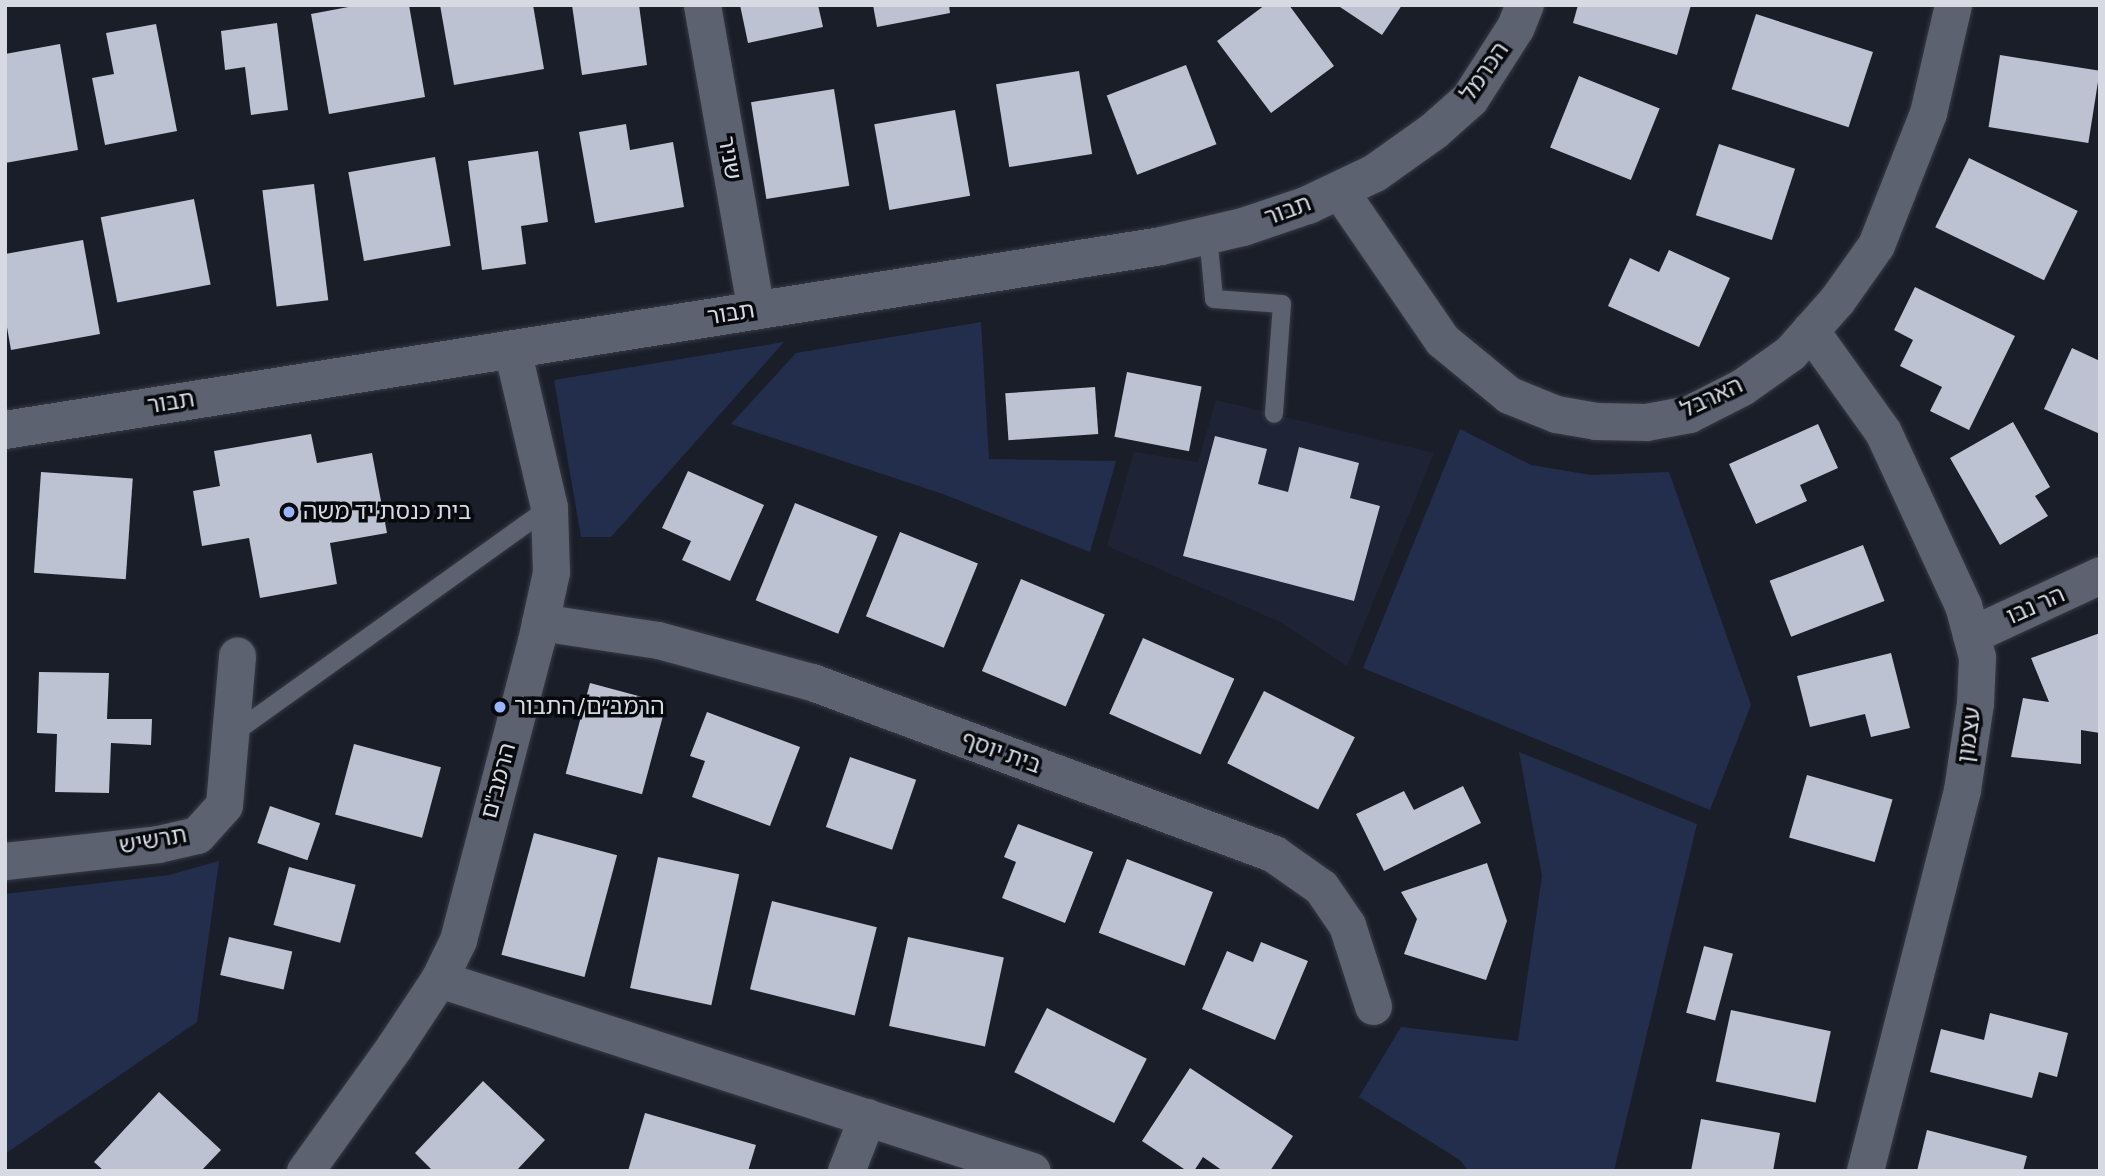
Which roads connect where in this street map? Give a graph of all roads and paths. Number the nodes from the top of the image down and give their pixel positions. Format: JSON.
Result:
{"nodes":[{"id":1,"x":702,"y":5,"type":"edge"},
{"id":2,"x":1525,"y":5,"type":"edge"},
{"id":3,"x":1953,"y":5,"type":"edge"},
{"id":4,"x":1434,"y":131,"type":"joint"},
{"id":5,"x":1339,"y":190,"type":"junction"},
{"id":6,"x":1208,"y":235,"type":"junction"},
{"id":7,"x":756,"y":310,"type":"junction"},
{"id":8,"x":1810,"y":330,"type":"junction"},
{"id":9,"x":512,"y":349,"type":"junction"},
{"id":10,"x":1275,"y":414,"type":"dead end"},
{"id":11,"x":5,"y":430,"type":"edge"},
{"id":12,"x":549,"y":507,"type":"junction"},
{"id":13,"x":2100,"y":575,"type":"edge"},
{"id":14,"x":540,"y":622,"type":"junction"},
{"id":15,"x":1971,"y":635,"type":"junction"},
{"id":16,"x":237,"y":656,"type":"dead end"},
{"id":17,"x":230,"y":736,"type":"junction"},
{"id":18,"x":5,"y":861,"type":"edge"},
{"id":19,"x":439,"y":979,"type":"junction"},
{"id":20,"x":1373,"y":1006,"type":"dead end"},
{"id":21,"x":867,"y":1117,"type":"junction"},
{"id":22,"x":305,"y":1171,"type":"edge"},
{"id":23,"x":846,"y":1171,"type":"edge"},
{"id":24,"x":1032,"y":1171,"type":"edge"},
{"id":25,"x":1865,"y":1171,"type":"edge"}],
"edges":[{"from":1,"to":7,"type":"street","name":"שניר"},
{"from":2,"to":4,"type":"street","name":"הכרמל"},
{"from":3,"to":8,"type":"street","name":"הארבל"},
{"from":4,"to":5,"type":"street","name":"תבור"},
{"from":5,"to":6,"type":"street","name":"תבור"},
{"from":5,"to":8,"type":"street","name":"הארבל"},
{"from":6,"to":7,"type":"street","name":"תבור"},
{"from":6,"to":10,"type":"lane"},
{"from":7,"to":9,"type":"street","name":"תבור"},
{"from":8,"to":15,"type":"street","name":"עצמון"},
{"from":9,"to":11,"type":"street","name":"תבור"},
{"from":9,"to":12,"type":"street","name":"הרמב\"ם"},
{"from":12,"to":14,"type":"street","name":"הרמב\"ם"},
{"from":12,"to":17,"type":"lane"},
{"from":13,"to":15,"type":"street","name":"הר נבו"},
{"from":14,"to":19,"type":"street","name":"הרמב\"ם"},
{"from":14,"to":20,"type":"street","name":"בית יוסף"},
{"from":15,"to":25,"type":"street","name":"עצמון"},
{"from":16,"to":17,"type":"street","name":"תרשיש"},
{"from":17,"to":18,"type":"street","name":"תרשיש"},
{"from":19,"to":21,"type":"street"},
{"from":19,"to":22,"type":"street","name":"הרמב\"ם"},
{"from":21,"to":23,"type":"street"},
{"from":21,"to":24,"type":"street"}]}
